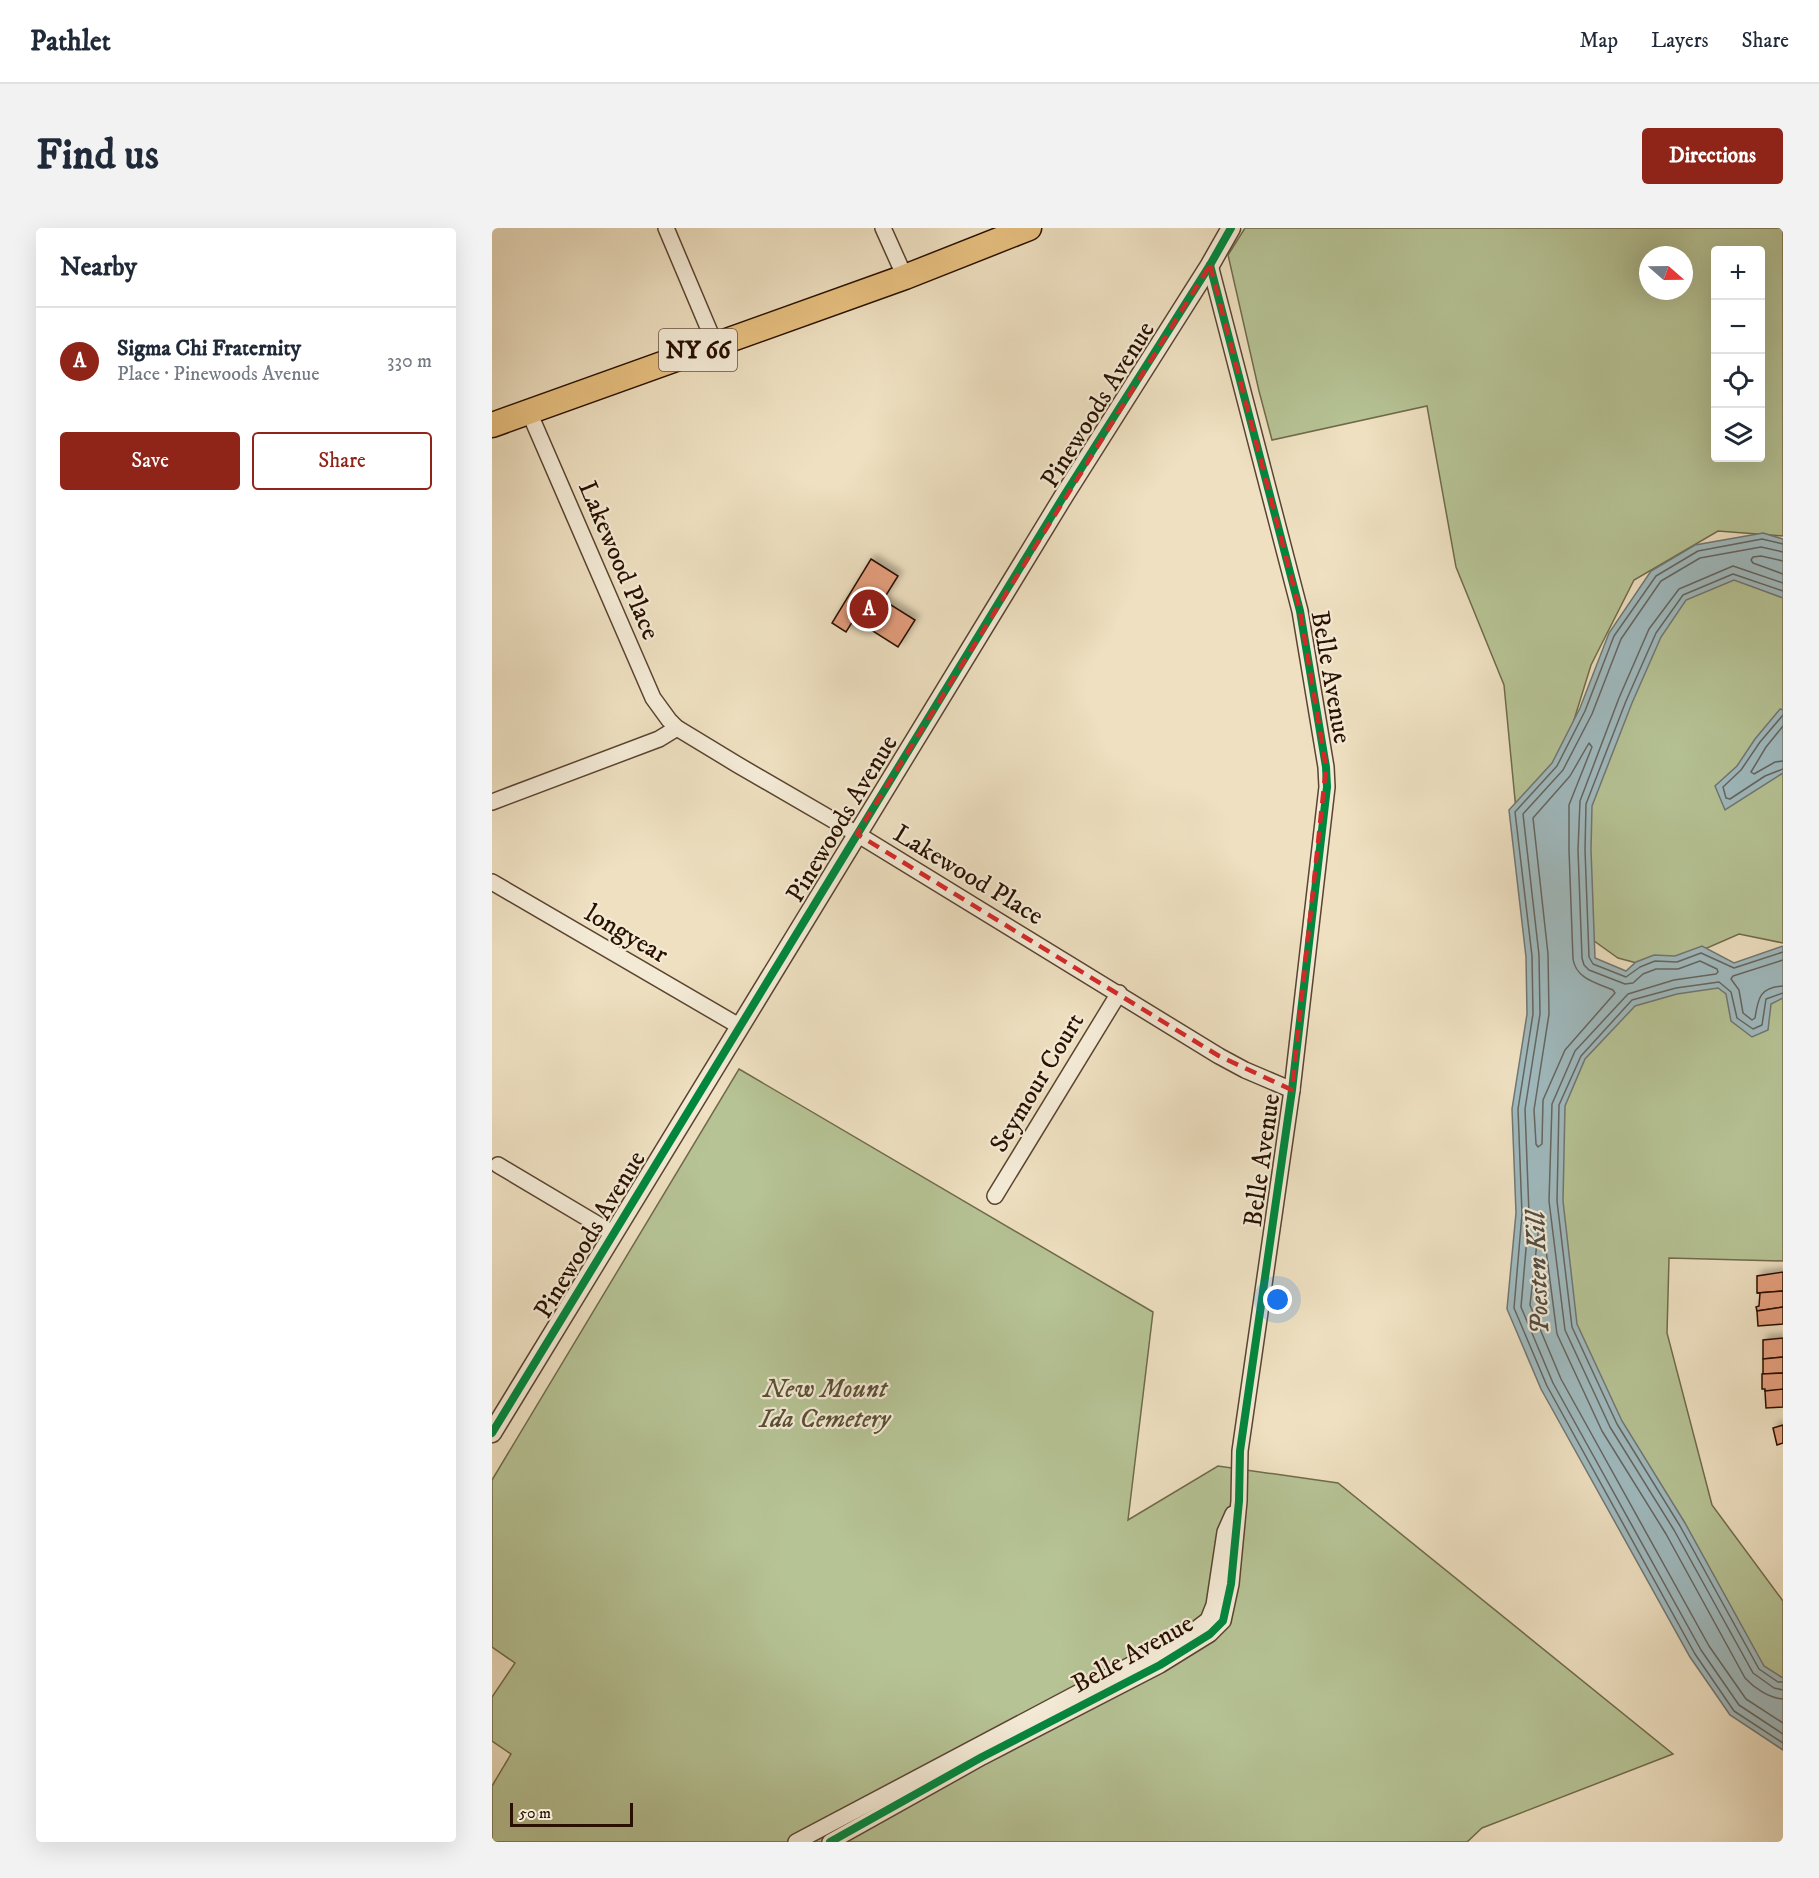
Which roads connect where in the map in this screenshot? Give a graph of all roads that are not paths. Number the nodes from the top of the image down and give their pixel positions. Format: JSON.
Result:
{"nodes":[{"id":1,"x":666,"y":228,"type":"edge"},
{"id":2,"x":884,"y":228,"type":"edge"},
{"id":3,"x":1029,"y":228,"type":"edge"},
{"id":4,"x":1231,"y":228,"type":"edge"},
{"id":5,"x":1210,"y":265,"type":"junction"},
{"id":6,"x":905,"y":277,"type":"junction"},
{"id":7,"x":715,"y":344,"type":"junction"},
{"id":8,"x":529,"y":412,"type":"junction"},
{"id":9,"x":492,"y":425,"type":"edge"},
{"id":10,"x":677,"y":728,"type":"junction"},
{"id":11,"x":492,"y":802,"type":"edge"},
{"id":12,"x":857,"y":834,"type":"junction"},
{"id":13,"x":492,"y":882,"type":"edge"},
{"id":14,"x":1119,"y":993,"type":"junction"},
{"id":15,"x":738,"y":1026,"type":"junction"},
{"id":16,"x":1292,"y":1089,"type":"junction"},
{"id":17,"x":498,"y":1165,"type":"dead end"},
{"id":18,"x":995,"y":1196,"type":"dead end"},
{"id":19,"x":614,"y":1234,"type":"junction"},
{"id":20,"x":492,"y":1433,"type":"edge"},
{"id":21,"x":1239,"y":1501,"type":"junction"},
{"id":22,"x":795,"y":1842,"type":"edge"},
{"id":23,"x":830,"y":1842,"type":"edge"}],
"edges":[{"from":1,"to":7,"type":"street"},
{"from":2,"to":6,"type":"street"},
{"from":3,"to":6,"type":"main road","number":"NY 66"},
{"from":4,"to":5,"type":"street","name":"Pinewoods Avenue"},
{"from":5,"to":12,"type":"street","name":"Pinewoods Avenue"},
{"from":5,"to":16,"type":"street","name":"Belle Avenue"},
{"from":6,"to":7,"type":"main road","number":"NY 66"},
{"from":7,"to":8,"type":"main road","number":"NY 66"},
{"from":8,"to":9,"type":"main road","number":"NY 66"},
{"from":8,"to":10,"type":"street","name":"Lakewood Place"},
{"from":10,"to":11,"type":"street"},
{"from":10,"to":12,"type":"street","name":"Lakewood Place"},
{"from":12,"to":14,"type":"street","name":"Lakewood Place"},
{"from":12,"to":15,"type":"street","name":"Pinewoods Avenue"},
{"from":13,"to":15,"type":"street","name":"longyear"},
{"from":14,"to":16,"type":"street","name":"Lakewood Place"},
{"from":14,"to":18,"type":"street","name":"Seymour Court"},
{"from":15,"to":19,"type":"street","name":"Pinewoods Avenue"},
{"from":16,"to":21,"type":"street","name":"Belle Avenue"},
{"from":17,"to":19,"type":"street"},
{"from":19,"to":20,"type":"street","name":"Pinewoods Avenue"},
{"from":21,"to":22,"type":"street","name":"Belle Avenue"},
{"from":21,"to":23,"type":"street","name":"Belle Avenue"}]}
